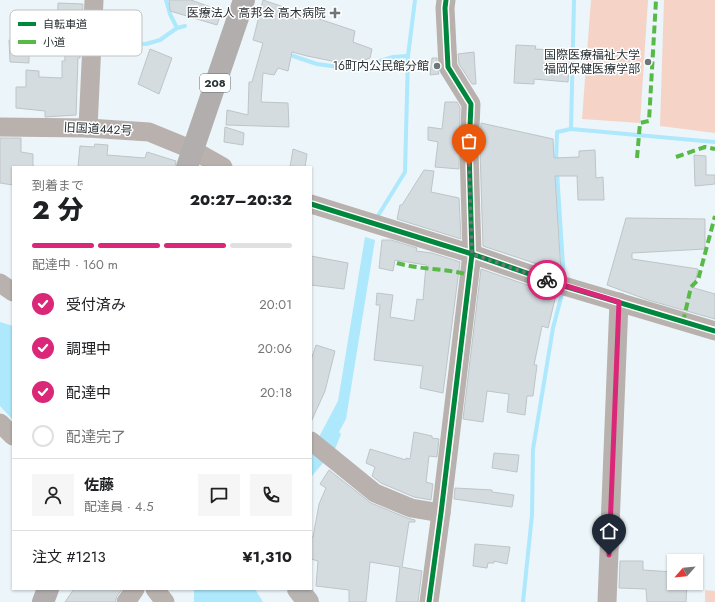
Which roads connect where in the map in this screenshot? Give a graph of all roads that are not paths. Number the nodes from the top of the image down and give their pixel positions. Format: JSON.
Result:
{"nodes":[{"id":1,"x":94,"y":0,"type":"edge"},
{"id":2,"x":244,"y":0,"type":"edge"},
{"id":3,"x":446,"y":0,"type":"edge"},
{"id":4,"x":94,"y":10,"type":"edge"},
{"id":5,"x":91,"y":56,"type":"edge"},
{"id":6,"x":0,"y":127,"type":"edge"},
{"id":7,"x":88,"y":128,"type":"junction"},
{"id":8,"x":190,"y":158,"type":"edge"},
{"id":9,"x":219,"y":166,"type":"edge"},
{"id":10,"x":312,"y":204,"type":"edge"},
{"id":11,"x":472,"y":254,"type":"junction"},
{"id":12,"x":0,"y":283,"type":"edge"},
{"id":13,"x":12,"y":291,"type":"edge"},
{"id":14,"x":0,"y":294,"type":"edge"},
{"id":15,"x":12,"y":300,"type":"edge"},
{"id":16,"x":619,"y":302,"type":"junction"},
{"id":17,"x":715,"y":331,"type":"edge"},
{"id":18,"x":0,"y":423,"type":"edge"},
{"id":19,"x":12,"y":435,"type":"edge"},
{"id":20,"x":313,"y":442,"type":"edge"},
{"id":21,"x":441,"y":513,"type":"junction"},
{"id":22,"x":48,"y":590,"type":"edge"},
{"id":23,"x":134,"y":590,"type":"edge"},
{"id":24,"x":155,"y":590,"type":"edge"},
{"id":25,"x":299,"y":590,"type":"edge"},
{"id":26,"x":43,"y":602,"type":"edge"},
{"id":27,"x":126,"y":602,"type":"edge"},
{"id":28,"x":165,"y":602,"type":"edge"},
{"id":29,"x":308,"y":602,"type":"edge"},
{"id":30,"x":429,"y":602,"type":"edge"},
{"id":31,"x":607,"y":602,"type":"edge"}],
"edges":[{"from":1,"to":4,"type":"street"},
{"from":2,"to":8,"type":"highway","number":"208"},
{"from":3,"to":11,"type":"street"},
{"from":5,"to":7,"type":"street"},
{"from":6,"to":7,"type":"street","name":"旧国道442号"},
{"from":7,"to":8,"type":"street","name":"旧国道442号"},
{"from":8,"to":9,"type":"street","name":"旧国道442号"},
{"from":10,"to":11,"type":"street"},
{"from":11,"to":16,"type":"street"},
{"from":11,"to":21,"type":"street"},
{"from":12,"to":13,"type":"street"},
{"from":14,"to":15,"type":"street"},
{"from":16,"to":17,"type":"street"},
{"from":16,"to":31,"type":"street"},
{"from":18,"to":19,"type":"street"},
{"from":20,"to":21,"type":"street"},
{"from":21,"to":30,"type":"street"},
{"from":22,"to":26,"type":"highway"},
{"from":23,"to":27,"type":"street"},
{"from":24,"to":28,"type":"street"},
{"from":25,"to":29,"type":"main road"}]}
